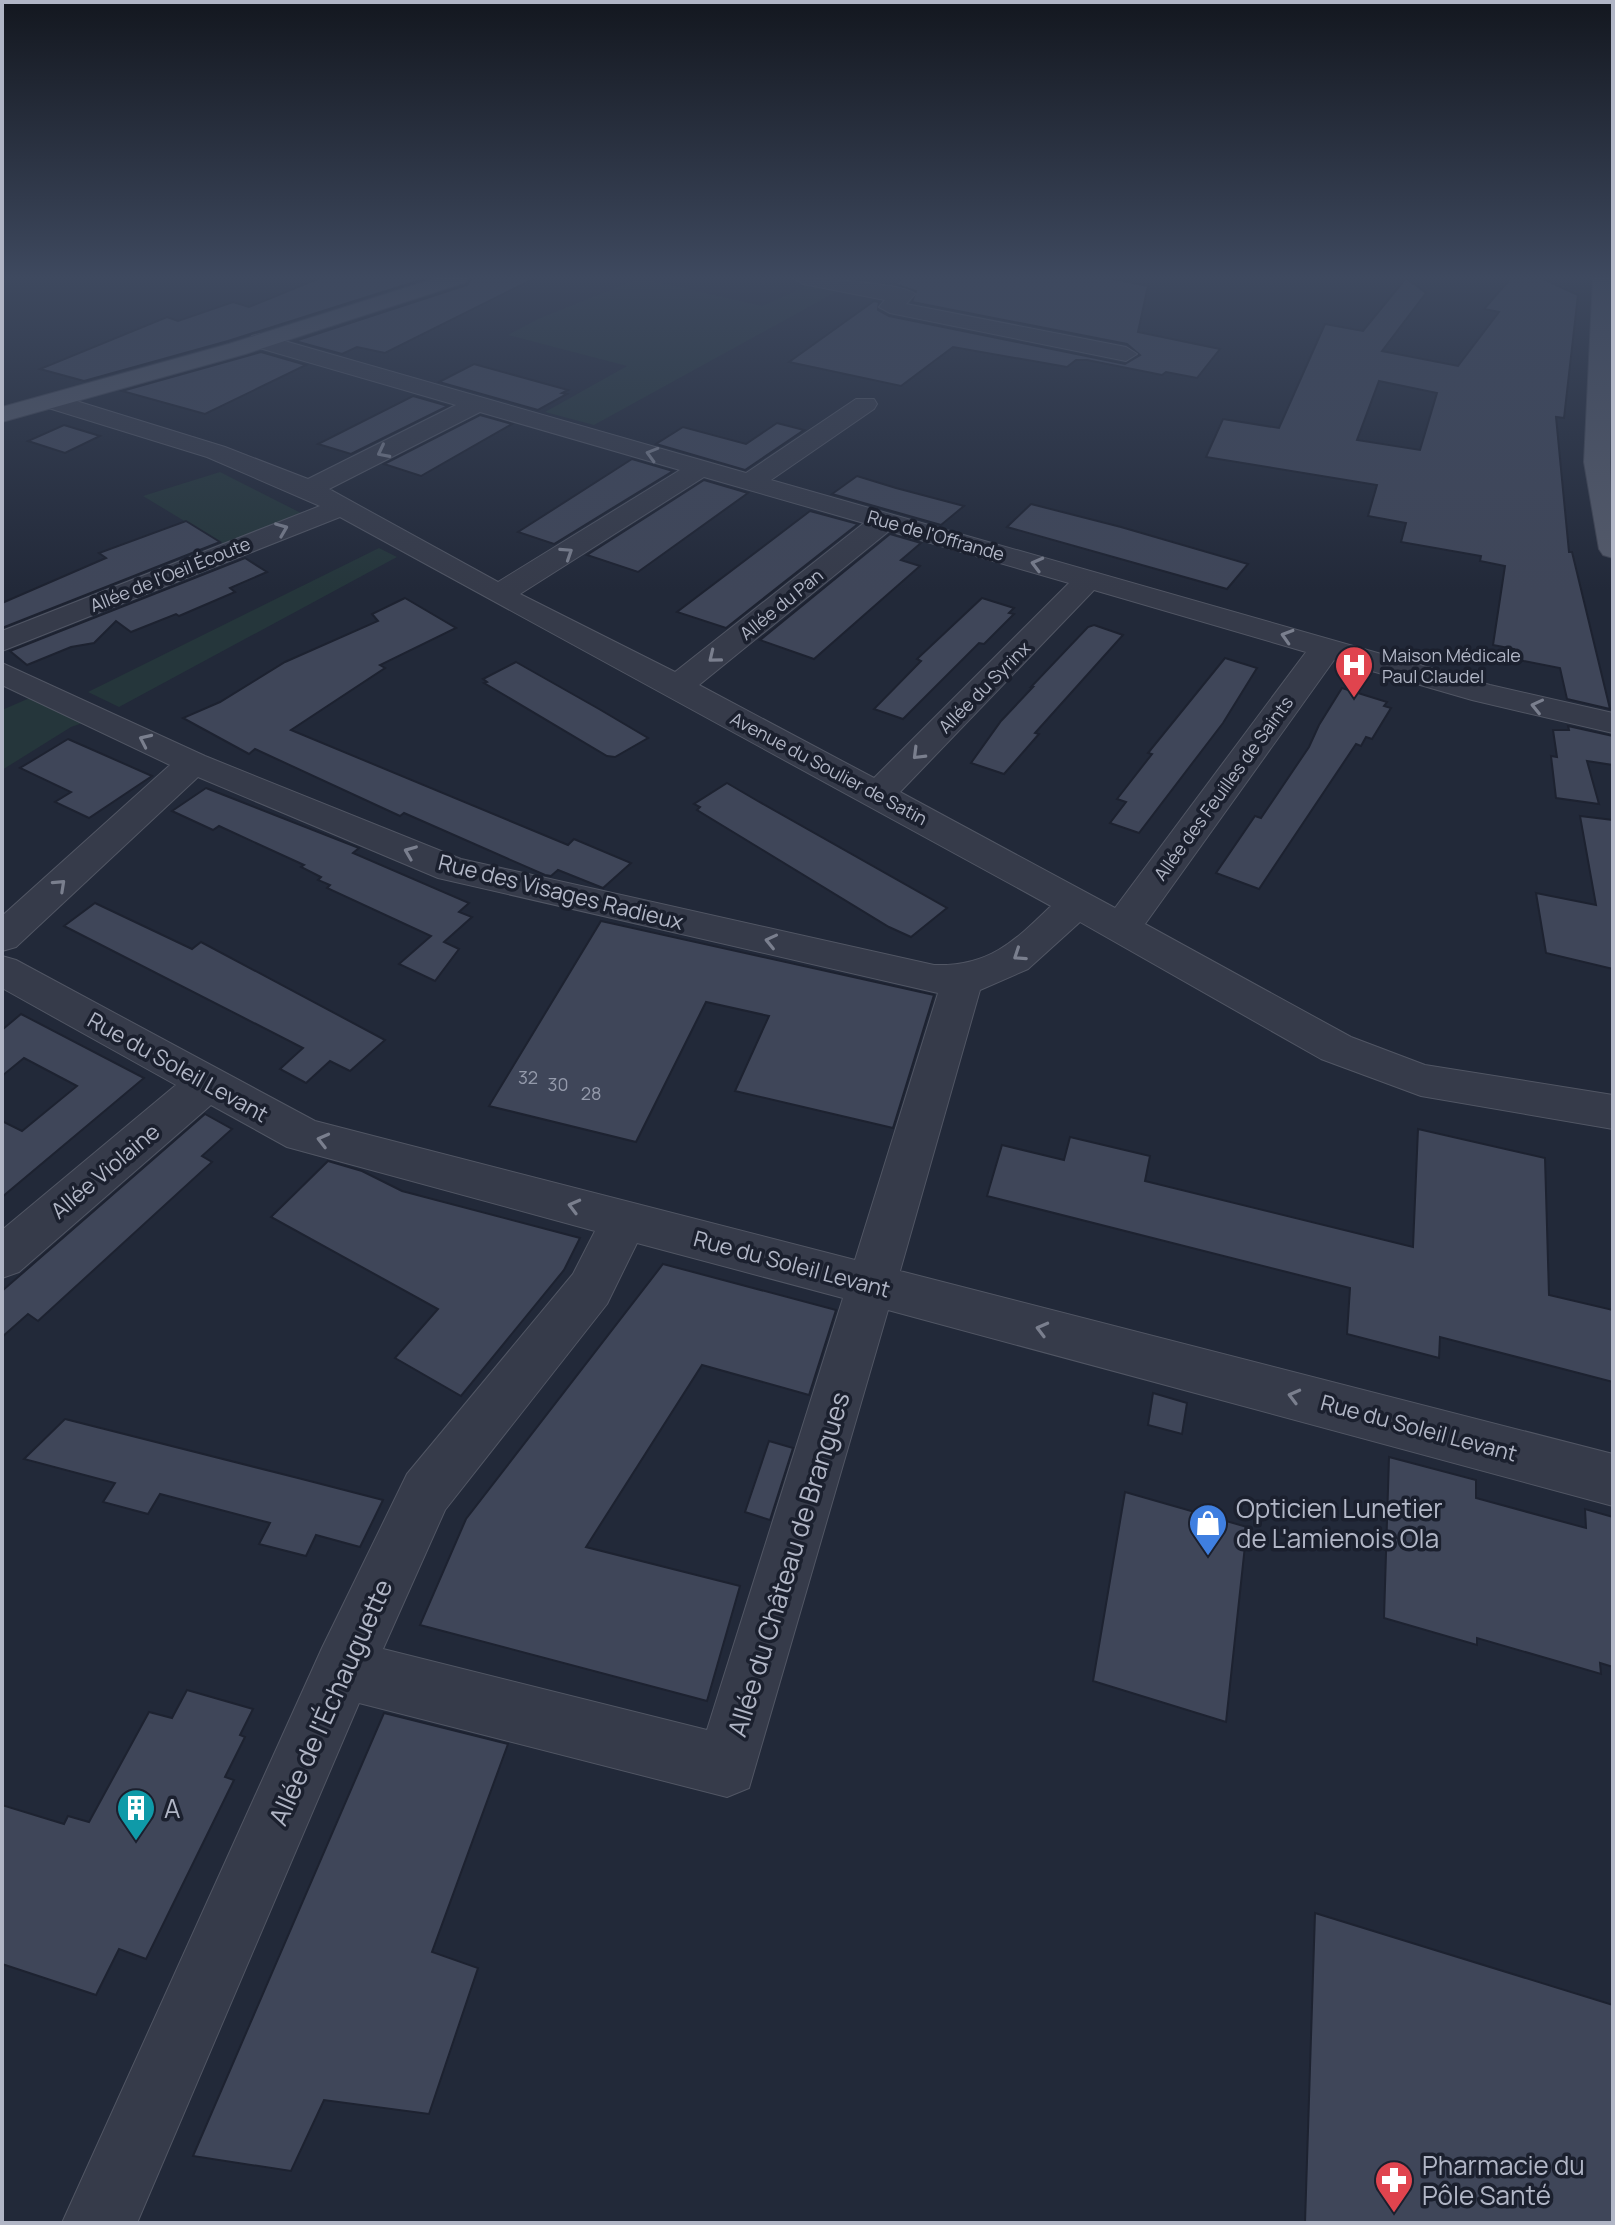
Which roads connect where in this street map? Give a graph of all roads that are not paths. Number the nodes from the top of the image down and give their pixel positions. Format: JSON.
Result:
{"nodes":[{"id":1,"x":118,"y":382,"type":"edge"},
{"id":2,"x":401,"y":382,"type":"edge"},
{"id":3,"x":1600,"y":382,"type":"edge"},
{"id":4,"x":51,"y":401,"type":"junction"},
{"id":5,"x":477,"y":404,"type":"junction"},
{"id":6,"x":865,"y":404,"type":"dead end"},
{"id":7,"x":2,"y":415,"type":"edge"},
{"id":8,"x":701,"y":468,"type":"junction"},
{"id":9,"x":750,"y":482,"type":"junction"},
{"id":10,"x":309,"y":489,"type":"junction"},
{"id":11,"x":339,"y":508,"type":"junction"},
{"id":12,"x":884,"y":521,"type":"junction"},
{"id":13,"x":1613,"y":549,"type":"edge"},
{"id":14,"x":1090,"y":578,"type":"junction"},
{"id":15,"x":500,"y":593,"type":"junction"},
{"id":16,"x":2,"y":642,"type":"edge"},
{"id":17,"x":1327,"y":649,"type":"junction"},
{"id":18,"x":2,"y":673,"type":"edge"},
{"id":19,"x":678,"y":686,"type":"junction"},
{"id":20,"x":1613,"y":723,"type":"edge"},
{"id":21,"x":193,"y":763,"type":"junction"},
{"id":22,"x":878,"y":794,"type":"junction"},
{"id":23,"x":1077,"y":903,"type":"junction"},
{"id":24,"x":1121,"y":929,"type":"junction"},
{"id":25,"x":2,"y":938,"type":"edge"},
{"id":26,"x":2,"y":970,"type":"edge"},
{"id":27,"x":962,"y":982,"type":"junction"},
{"id":28,"x":208,"y":1083,"type":"junction"},
{"id":29,"x":1613,"y":1112,"type":"edge"},
{"id":30,"x":625,"y":1220,"type":"junction"},
{"id":31,"x":2,"y":1258,"type":"edge"},
{"id":32,"x":873,"y":1285,"type":"junction"},
{"id":33,"x":1613,"y":1480,"type":"edge"},
{"id":34,"x":343,"y":1669,"type":"junction"},
{"id":35,"x":99,"y":2223,"type":"edge"}],
"edges":[{"from":1,"to":4,"type":"main road"},
{"from":2,"to":5,"type":"street","name":"Rue de l'Offrande"},
{"from":3,"to":13,"type":"main road"},
{"from":4,"to":7,"type":"main road"},
{"from":4,"to":10,"type":"street","name":"Avenue du Soulier de Satin"},
{"from":8,"to":5,"type":"street","name":"Rue de l'Offrande","one_way":true},
{"from":5,"to":10,"type":"street","one_way":true},
{"from":6,"to":9,"type":"street"},
{"from":8,"to":9,"type":"street","name":"Rue de l'Offrande"},
{"from":15,"to":8,"type":"street","one_way":true},
{"from":9,"to":12,"type":"street","name":"Rue de l'Offrande"},
{"from":10,"to":11,"type":"street","name":"Avenue du Soulier de Satin"},
{"from":11,"to":15,"type":"street","name":"Avenue du Soulier de Satin"},
{"from":16,"to":11,"type":"street","name":"Allée de l'Oeil Écoute","one_way":true},
{"from":14,"to":12,"type":"street","name":"Rue de l'Offrande","one_way":true},
{"from":12,"to":19,"type":"street","name":"Allée du Pan","one_way":true},
{"from":17,"to":14,"type":"street","name":"Rue de l'Offrande","one_way":true},
{"from":14,"to":22,"type":"street","name":"Allée du Syrinx","one_way":true},
{"from":15,"to":19,"type":"street","name":"Avenue du Soulier de Satin"},
{"from":20,"to":17,"type":"street","name":"Rue de l'Offrande","one_way":true},
{"from":17,"to":24,"type":"street","name":"Allée des Feuilles de Saints"},
{"from":21,"to":18,"type":"street","name":"Rue des Visages Radieux","one_way":true},
{"from":19,"to":22,"type":"street","name":"Avenue du Soulier de Satin"},
{"from":25,"to":21,"type":"street","one_way":true},
{"from":27,"to":21,"type":"street","name":"Rue des Visages Radieux","one_way":true},
{"from":22,"to":23,"type":"street","name":"Avenue du Soulier de Satin"},
{"from":23,"to":24,"type":"street","name":"Avenue du Soulier de Satin"},
{"from":23,"to":27,"type":"street","one_way":true},
{"from":24,"to":29,"type":"street","name":"Avenue du Soulier de Satin"},
{"from":26,"to":28,"type":"street","name":"Rue du Soleil Levant"},
{"from":27,"to":32,"type":"street","name":"Allée du Château de Brangues"},
{"from":30,"to":28,"type":"street","name":"Rue du Soleil Levant","one_way":true},
{"from":28,"to":31,"type":"street","name":"Allée Violaine"},
{"from":30,"to":32,"type":"street","name":"Rue du Soleil Levant"},
{"from":30,"to":34,"type":"street","name":"Allée de l'Échauguette"},
{"from":33,"to":32,"type":"street","name":"Rue du Soleil Levant","one_way":true},
{"from":32,"to":34,"type":"street","name":"Allée du Château de Brangues"},
{"from":34,"to":35,"type":"street","name":"Allée de l'Échauguette"}]}
